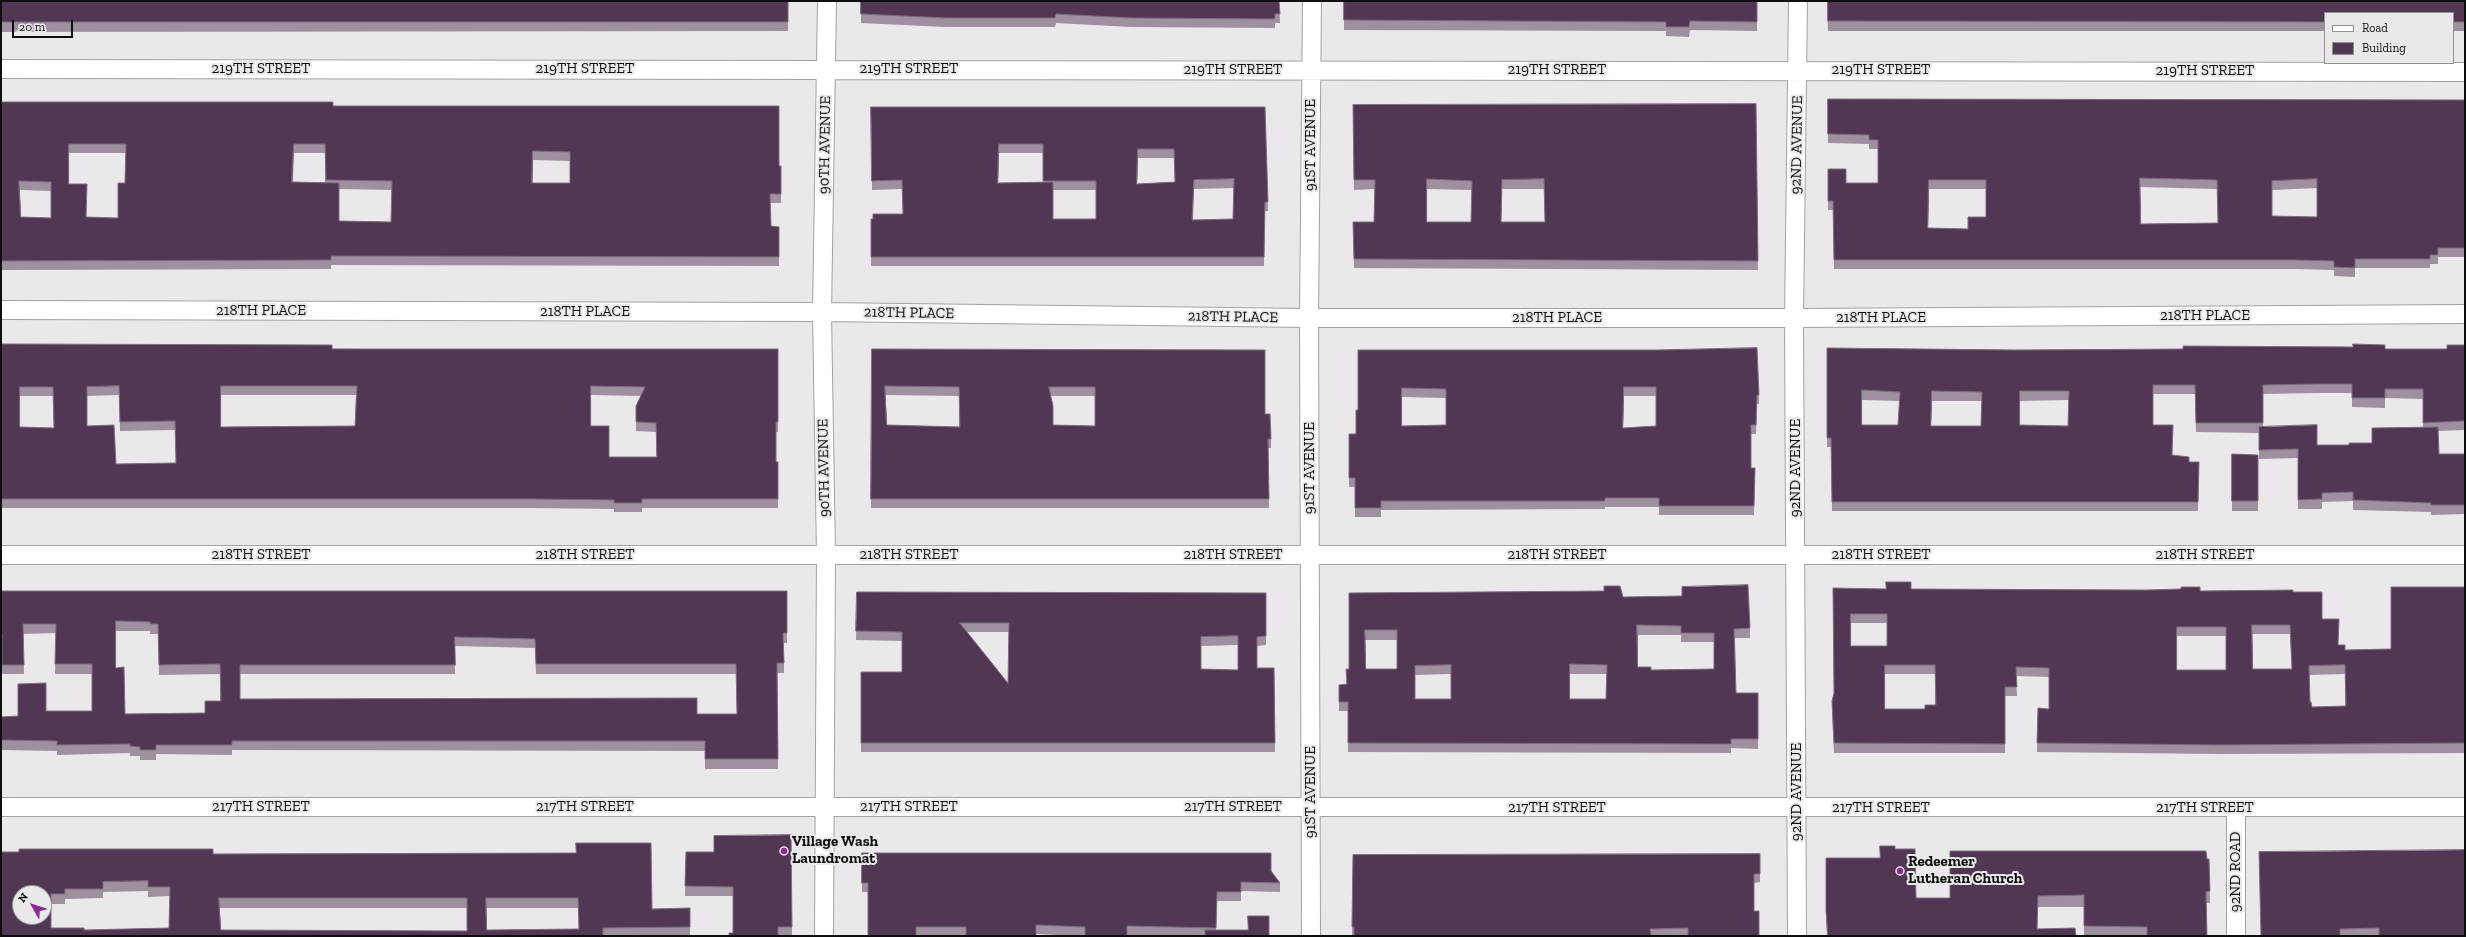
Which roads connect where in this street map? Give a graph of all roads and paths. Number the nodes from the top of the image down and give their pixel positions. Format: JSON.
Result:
{"nodes":[{"id":1,"x":827,"y":1,"type":"edge"},
{"id":2,"x":1312,"y":1,"type":"edge"},
{"id":3,"x":1798,"y":1,"type":"edge"},
{"id":4,"x":1,"y":69,"type":"edge"},
{"id":5,"x":826,"y":69,"type":"junction"},
{"id":6,"x":1312,"y":70,"type":"junction"},
{"id":7,"x":1798,"y":70,"type":"junction"},
{"id":8,"x":2465,"y":72,"type":"edge"},
{"id":9,"x":1,"y":310,"type":"edge"},
{"id":10,"x":822,"y":312,"type":"junction"},
{"id":11,"x":2465,"y":314,"type":"edge"},
{"id":12,"x":1309,"y":318,"type":"junction"},
{"id":13,"x":1794,"y":318,"type":"junction"},
{"id":14,"x":1,"y":555,"type":"edge"},
{"id":15,"x":826,"y":555,"type":"junction"},
{"id":16,"x":1311,"y":555,"type":"junction"},
{"id":17,"x":2465,"y":555,"type":"edge"},
{"id":18,"x":1796,"y":556,"type":"junction"},
{"id":19,"x":1,"y":807,"type":"edge"},
{"id":20,"x":823,"y":807,"type":"junction"},
{"id":21,"x":1311,"y":807,"type":"junction"},
{"id":22,"x":2465,"y":807,"type":"edge"},
{"id":23,"x":1796,"y":808,"type":"junction"},
{"id":24,"x":2236,"y":808,"type":"junction"},
{"id":25,"x":824,"y":936,"type":"edge"},
{"id":26,"x":1311,"y":936,"type":"edge"},
{"id":27,"x":1797,"y":936,"type":"edge"},
{"id":28,"x":2236,"y":936,"type":"edge"}],
"edges":[{"from":1,"to":5,"type":"street","name":"90TH AVENUE"},
{"from":2,"to":6,"type":"street","name":"91ST AVENUE"},
{"from":3,"to":7,"type":"street","name":"92ND AVENUE"},
{"from":4,"to":5,"type":"street","name":"219TH STREET"},
{"from":5,"to":6,"type":"street","name":"219TH STREET"},
{"from":5,"to":10,"type":"street","name":"90TH AVENUE"},
{"from":6,"to":7,"type":"street","name":"219TH STREET"},
{"from":6,"to":12,"type":"street","name":"91ST AVENUE"},
{"from":7,"to":8,"type":"street","name":"219TH STREET"},
{"from":7,"to":13,"type":"street","name":"92ND AVENUE"},
{"from":9,"to":10,"type":"street","name":"218TH PLACE"},
{"from":10,"to":12,"type":"street","name":"218TH PLACE"},
{"from":10,"to":15,"type":"street","name":"90TH AVENUE"},
{"from":11,"to":13,"type":"street","name":"218TH PLACE"},
{"from":12,"to":13,"type":"street","name":"218TH PLACE"},
{"from":12,"to":16,"type":"street","name":"91ST AVENUE"},
{"from":13,"to":18,"type":"street","name":"92ND AVENUE"},
{"from":14,"to":15,"type":"street","name":"218TH STREET"},
{"from":15,"to":16,"type":"street","name":"218TH STREET"},
{"from":15,"to":20,"type":"street","name":"90TH AVENUE"},
{"from":16,"to":18,"type":"street","name":"218TH STREET"},
{"from":16,"to":21,"type":"street","name":"91ST AVENUE"},
{"from":17,"to":18,"type":"street","name":"218TH STREET"},
{"from":18,"to":23,"type":"street","name":"92ND AVENUE"},
{"from":19,"to":20,"type":"street","name":"217TH STREET"},
{"from":20,"to":21,"type":"street","name":"217TH STREET"},
{"from":20,"to":25,"type":"street","name":"90TH AVENUE"},
{"from":21,"to":23,"type":"street","name":"217TH STREET"},
{"from":21,"to":26,"type":"street","name":"91ST AVENUE"},
{"from":22,"to":24,"type":"street","name":"217TH STREET"},
{"from":23,"to":24,"type":"street","name":"217TH STREET"},
{"from":23,"to":27,"type":"street","name":"92ND AVENUE"},
{"from":24,"to":28,"type":"street","name":"92ND ROAD"}]}
